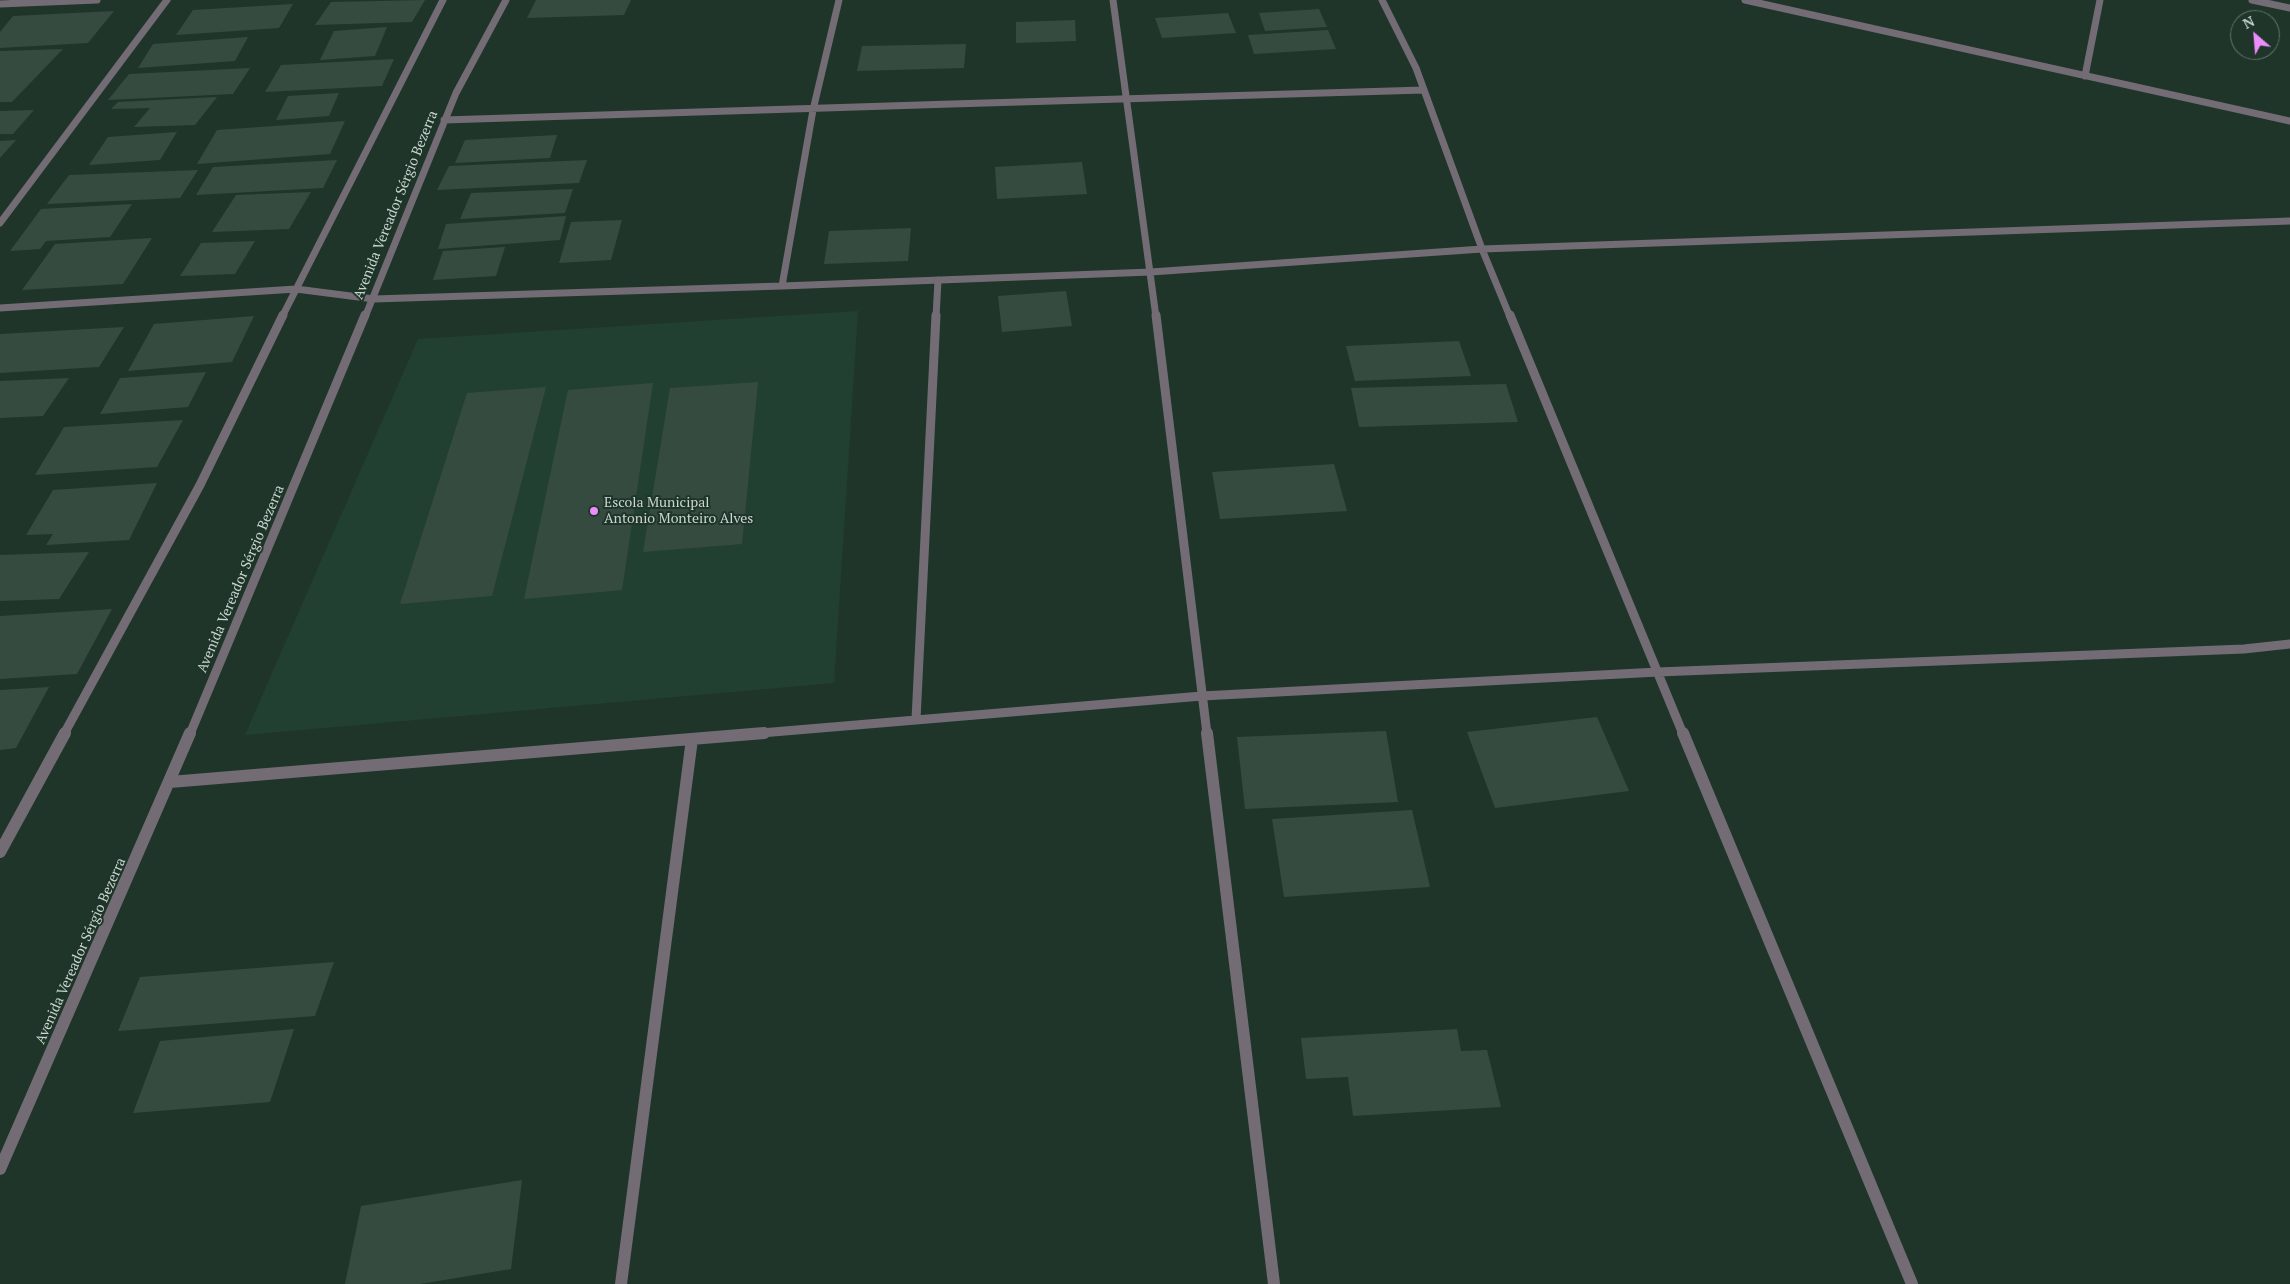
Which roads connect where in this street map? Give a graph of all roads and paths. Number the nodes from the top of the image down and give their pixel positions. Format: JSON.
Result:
{"nodes":[{"id":1,"x":97,"y":0,"type":"edge"},
{"id":2,"x":167,"y":0,"type":"edge"},
{"id":3,"x":443,"y":0,"type":"edge"},
{"id":4,"x":506,"y":0,"type":"edge"},
{"id":5,"x":839,"y":0,"type":"edge"},
{"id":6,"x":1113,"y":0,"type":"edge"},
{"id":7,"x":1382,"y":0,"type":"edge"},
{"id":8,"x":1745,"y":0,"type":"edge"},
{"id":9,"x":1780,"y":0,"type":"edge"},
{"id":10,"x":2100,"y":0,"type":"edge"},
{"id":11,"x":2252,"y":0,"type":"edge"},
{"id":12,"x":0,"y":4,"type":"edge"},
{"id":13,"x":1776,"y":7,"type":"junction"},
{"id":14,"x":2290,"y":8,"type":"edge"},
{"id":15,"x":2085,"y":76,"type":"junction"},
{"id":16,"x":1424,"y":90,"type":"junction"},
{"id":17,"x":1126,"y":97,"type":"junction"},
{"id":18,"x":813,"y":110,"type":"junction"},
{"id":19,"x":444,"y":120,"type":"junction"},
{"id":20,"x":2290,"y":121,"type":"edge"},
{"id":21,"x":2290,"y":221,"type":"edge"},
{"id":22,"x":0,"y":223,"type":"edge"},
{"id":23,"x":1482,"y":249,"type":"junction"},
{"id":24,"x":1151,"y":272,"type":"junction"},
{"id":25,"x":938,"y":280,"type":"junction"},
{"id":26,"x":782,"y":286,"type":"junction"},
{"id":27,"x":296,"y":289,"type":"junction"},
{"id":28,"x":374,"y":299,"type":"junction"},
{"id":29,"x":0,"y":308,"type":"edge"},
{"id":30,"x":2290,"y":644,"type":"edge"},
{"id":31,"x":1658,"y":672,"type":"junction"},
{"id":32,"x":1202,"y":696,"type":"junction"},
{"id":33,"x":916,"y":719,"type":"junction"},
{"id":34,"x":692,"y":739,"type":"junction"},
{"id":35,"x":170,"y":782,"type":"junction"},
{"id":36,"x":0,"y":852,"type":"edge"},
{"id":37,"x":0,"y":1169,"type":"edge"},
{"id":38,"x":621,"y":1284,"type":"edge"},
{"id":39,"x":1274,"y":1284,"type":"edge"},
{"id":40,"x":1912,"y":1284,"type":"edge"}],
"edges":[{"from":1,"to":12,"type":"street"},
{"from":2,"to":22,"type":"street"},
{"from":3,"to":27,"type":"street"},
{"from":4,"to":19,"type":"street","name":"Avenida Vereador Sérgio Bezerra"},
{"from":5,"to":18,"type":"street"},
{"from":6,"to":17,"type":"street"},
{"from":7,"to":16,"type":"street"},
{"from":8,"to":13,"type":"street"},
{"from":9,"to":13,"type":"street"},
{"from":10,"to":15,"type":"street"},
{"from":11,"to":14,"type":"street"},
{"from":13,"to":15,"type":"street"},
{"from":15,"to":20,"type":"street"},
{"from":16,"to":17,"type":"street"},
{"from":16,"to":23,"type":"street"},
{"from":17,"to":18,"type":"street"},
{"from":17,"to":24,"type":"street"},
{"from":18,"to":19,"type":"street"},
{"from":18,"to":26,"type":"street"},
{"from":19,"to":28,"type":"street","name":"Avenida Vereador Sérgio Bezerra"},
{"from":21,"to":23,"type":"street"},
{"from":23,"to":24,"type":"street"},
{"from":23,"to":31,"type":"street"},
{"from":24,"to":25,"type":"street"},
{"from":24,"to":32,"type":"street"},
{"from":25,"to":26,"type":"street"},
{"from":25,"to":33,"type":"street"},
{"from":26,"to":28,"type":"street"},
{"from":27,"to":28,"type":"street"},
{"from":27,"to":29,"type":"street"},
{"from":27,"to":36,"type":"street"},
{"from":28,"to":35,"type":"street","name":"Avenida Vereador Sérgio Bezerra"},
{"from":30,"to":31,"type":"street"},
{"from":31,"to":32,"type":"street"},
{"from":31,"to":40,"type":"street"},
{"from":32,"to":33,"type":"street"},
{"from":32,"to":39,"type":"street"},
{"from":33,"to":34,"type":"street"},
{"from":34,"to":35,"type":"street"},
{"from":34,"to":38,"type":"street"},
{"from":35,"to":37,"type":"street","name":"Avenida Vereador Sérgio Bezerra"}]}
